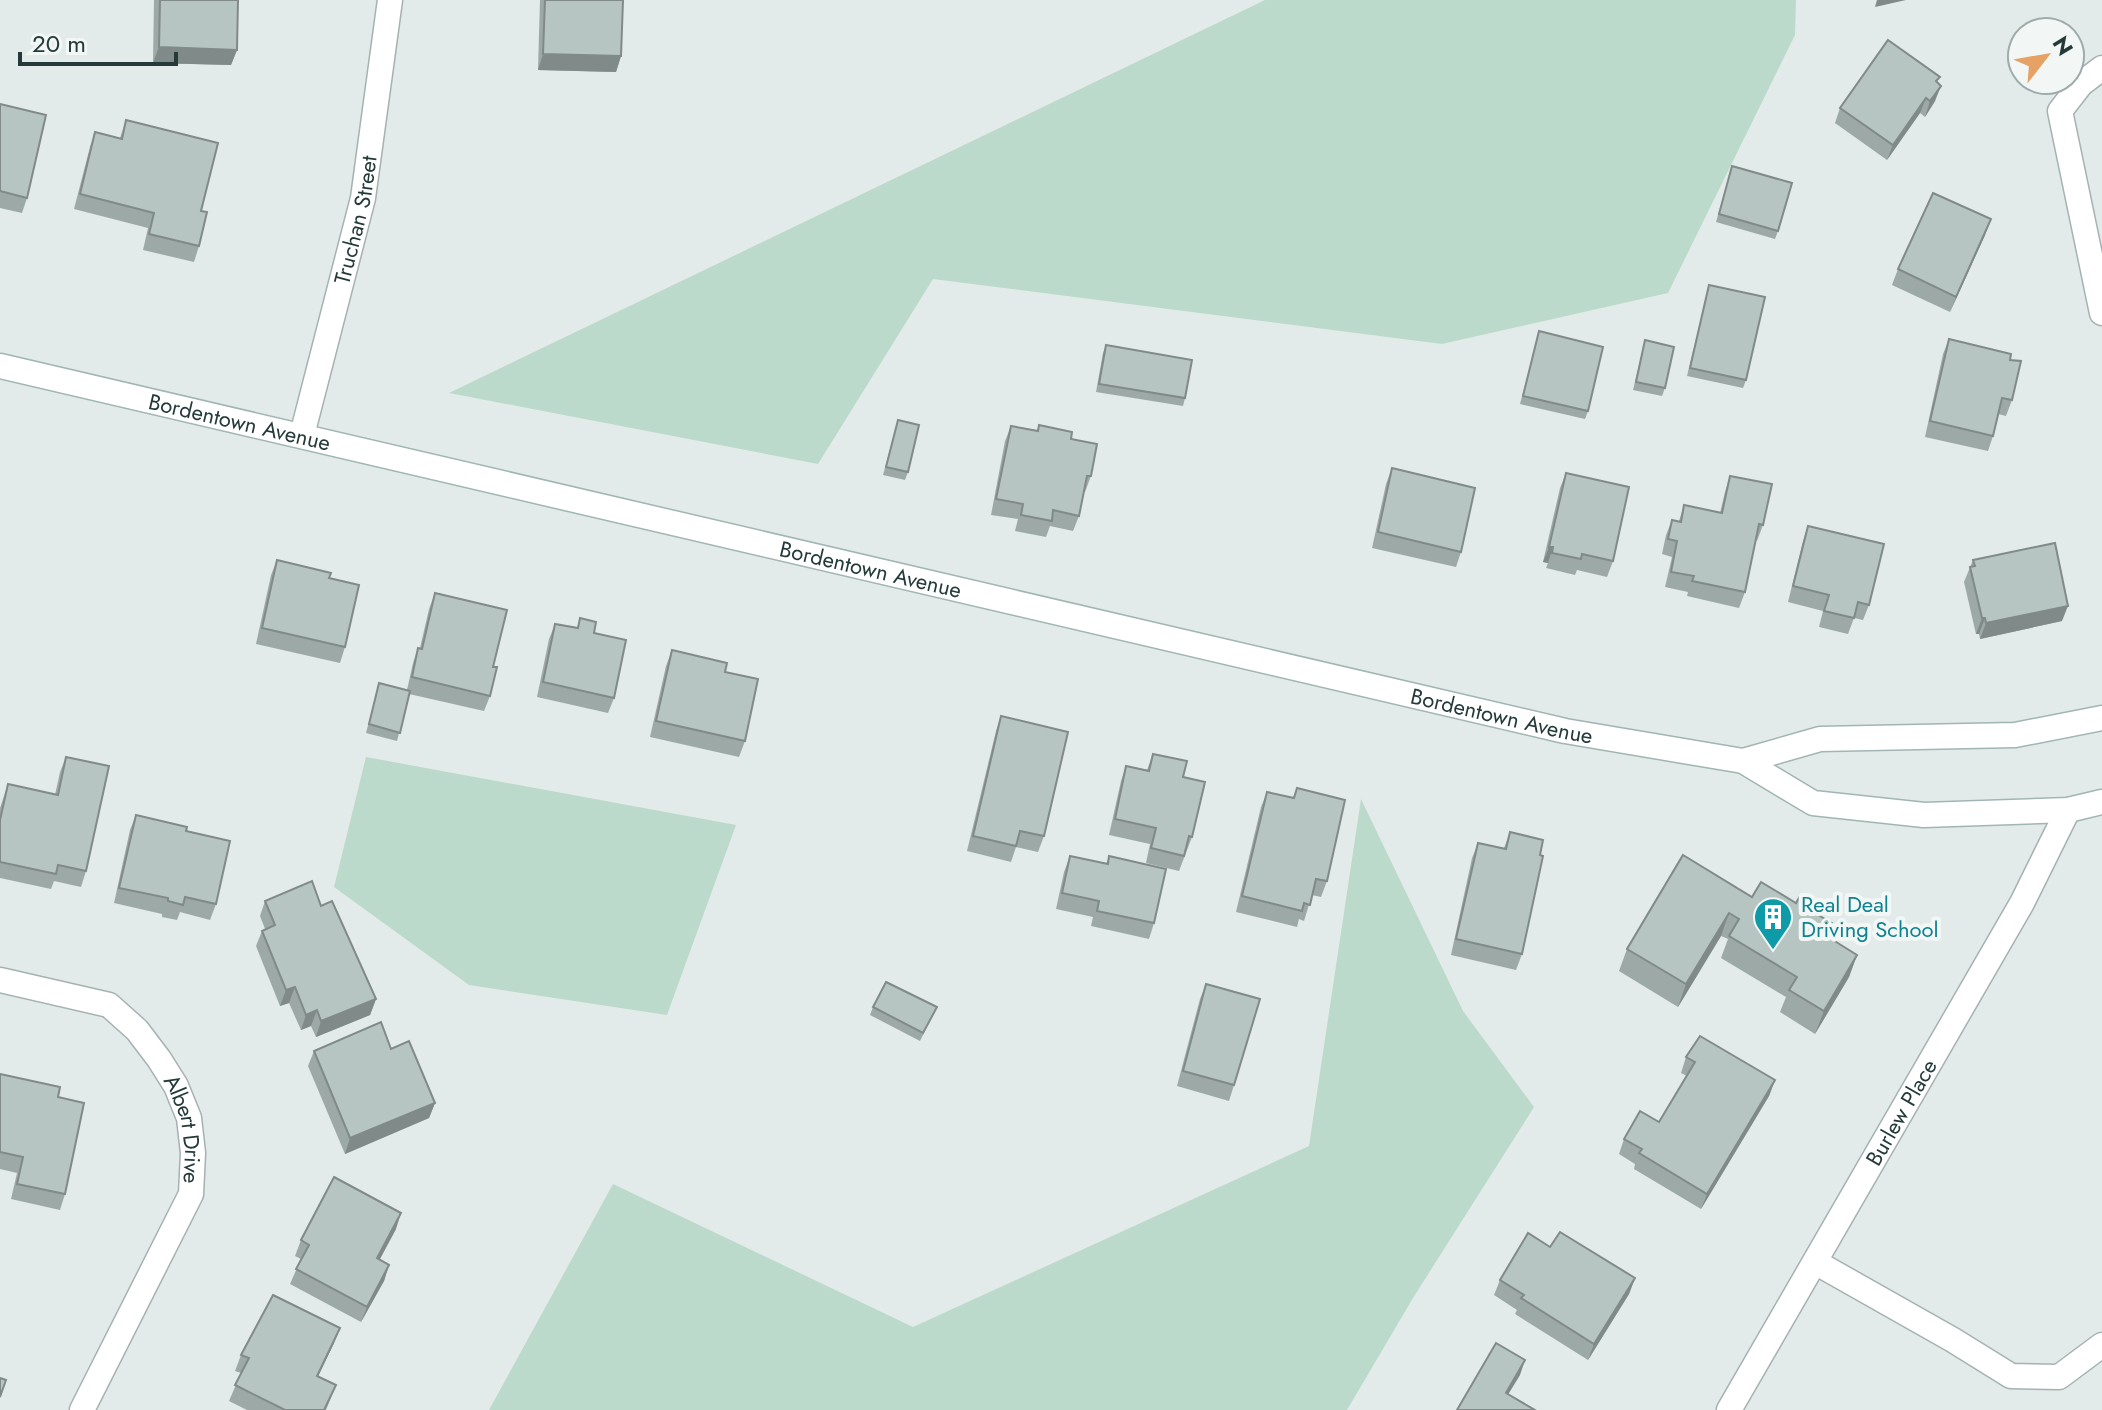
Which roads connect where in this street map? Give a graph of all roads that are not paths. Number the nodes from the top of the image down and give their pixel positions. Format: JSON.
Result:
{"nodes":[{"id":1,"x":390,"y":0,"type":"edge"},
{"id":2,"x":2102,"y":68,"type":"edge"},
{"id":3,"x":2102,"y":313,"type":"edge"},
{"id":4,"x":0,"y":366,"type":"edge"},
{"id":5,"x":302,"y":435,"type":"junction"},
{"id":6,"x":2102,"y":718,"type":"edge"},
{"id":7,"x":1743,"y":761,"type":"junction"},
{"id":8,"x":2102,"y":802,"type":"edge"},
{"id":9,"x":2068,"y":810,"type":"junction"},
{"id":10,"x":0,"y":980,"type":"edge"},
{"id":11,"x":1815,"y":1262,"type":"junction"},
{"id":12,"x":2102,"y":1345,"type":"edge"},
{"id":13,"x":82,"y":1410,"type":"edge"},
{"id":14,"x":1729,"y":1410,"type":"edge"}],
"edges":[{"from":1,"to":5,"type":"street","name":"Truchan Street"},
{"from":2,"to":3,"type":"street"},
{"from":4,"to":5,"type":"street","name":"Bordentown Avenue"},
{"from":5,"to":7,"type":"street","name":"Bordentown Avenue"},
{"from":6,"to":7,"type":"street","name":"Bordentown Avenue"},
{"from":7,"to":9,"type":"street","name":"Bordentown Avenue"},
{"from":8,"to":9,"type":"street","name":"Bordentown Avenue"},
{"from":9,"to":11,"type":"street","name":"Burlew Place"},
{"from":10,"to":13,"type":"street","name":"Albert Drive"},
{"from":11,"to":12,"type":"street"},
{"from":11,"to":14,"type":"street","name":"Burlew Place"}]}
